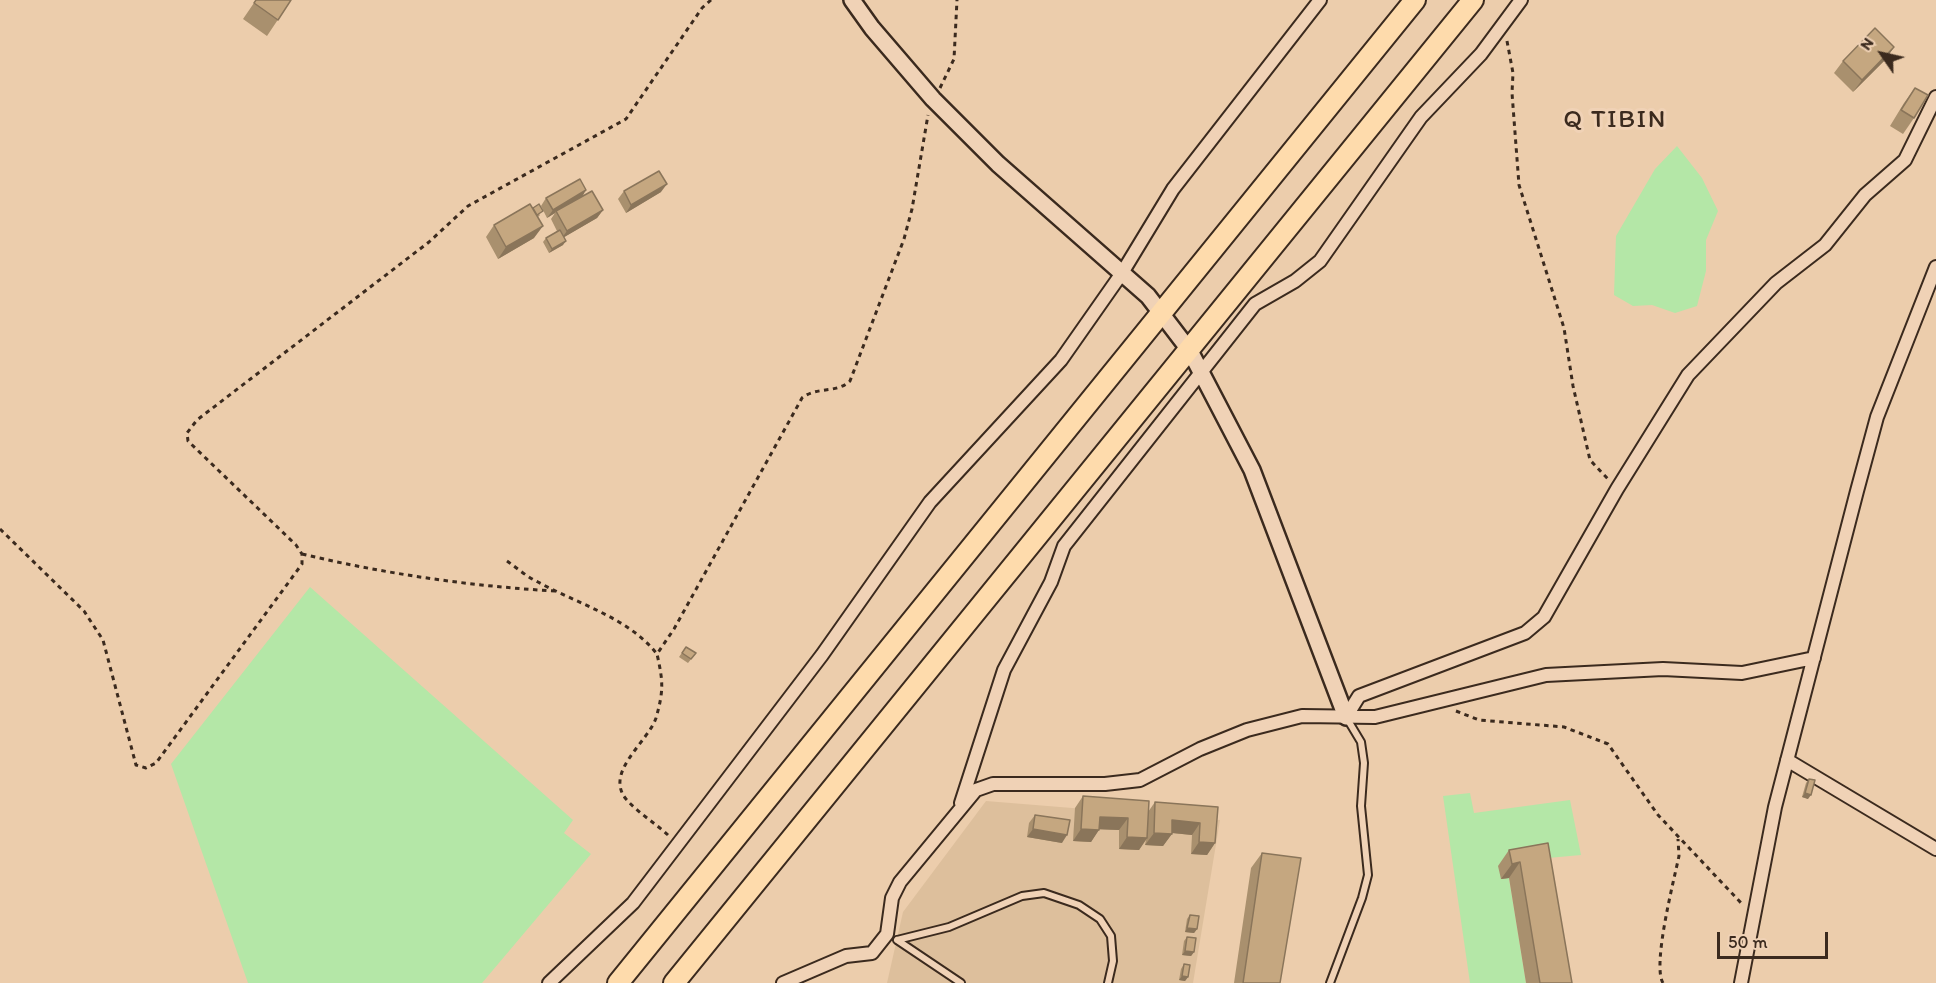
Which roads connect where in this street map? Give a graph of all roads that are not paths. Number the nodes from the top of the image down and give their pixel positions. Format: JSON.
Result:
{"nodes":[{"id":1,"x":852,"y":0,"type":"edge"},
{"id":2,"x":1320,"y":0,"type":"edge"},
{"id":3,"x":1415,"y":0,"type":"edge"},
{"id":4,"x":1473,"y":0,"type":"edge"},
{"id":5,"x":1521,"y":0,"type":"edge"},
{"id":6,"x":1936,"y":97,"type":"edge"},
{"id":7,"x":1936,"y":267,"type":"edge"},
{"id":8,"x":1122,"y":273,"type":"junction"},
{"id":9,"x":1161,"y":312,"type":"junction"},
{"id":10,"x":1190,"y":351,"type":"junction"},
{"id":11,"x":1200,"y":370,"type":"junction"},
{"id":12,"x":1814,"y":658,"type":"junction"},
{"id":13,"x":1346,"y":717,"type":"junction"},
{"id":14,"x":1788,"y":760,"type":"junction"},
{"id":15,"x":959,"y":810,"type":"junction"},
{"id":16,"x":1936,"y":849,"type":"edge"},
{"id":17,"x":892,"y":937,"type":"junction"},
{"id":18,"x":549,"y":983,"type":"edge"},
{"id":19,"x":618,"y":983,"type":"edge"},
{"id":20,"x":674,"y":983,"type":"edge"},
{"id":21,"x":783,"y":983,"type":"edge"},
{"id":22,"x":961,"y":983,"type":"edge"},
{"id":23,"x":1108,"y":983,"type":"edge"},
{"id":24,"x":1330,"y":983,"type":"edge"},
{"id":25,"x":1741,"y":983,"type":"edge"}],
"edges":[{"from":1,"to":8,"type":"street"},
{"from":2,"to":8,"type":"street"},
{"from":3,"to":9,"type":"highway"},
{"from":4,"to":10,"type":"highway"},
{"from":5,"to":11,"type":"street"},
{"from":6,"to":13,"type":"street"},
{"from":7,"to":12,"type":"street"},
{"from":8,"to":9,"type":"street"},
{"from":8,"to":18,"type":"street"},
{"from":9,"to":10,"type":"street"},
{"from":9,"to":19,"type":"highway"},
{"from":10,"to":11,"type":"street"},
{"from":10,"to":20,"type":"highway"},
{"from":11,"to":13,"type":"street"},
{"from":11,"to":15,"type":"street"},
{"from":12,"to":13,"type":"street"},
{"from":12,"to":14,"type":"street"},
{"from":13,"to":15,"type":"street"},
{"from":13,"to":24,"type":"lane"},
{"from":14,"to":16,"type":"street"},
{"from":14,"to":25,"type":"street"},
{"from":15,"to":17,"type":"street"},
{"from":17,"to":21,"type":"street"},
{"from":17,"to":22,"type":"lane"},
{"from":17,"to":23,"type":"lane"}]}
